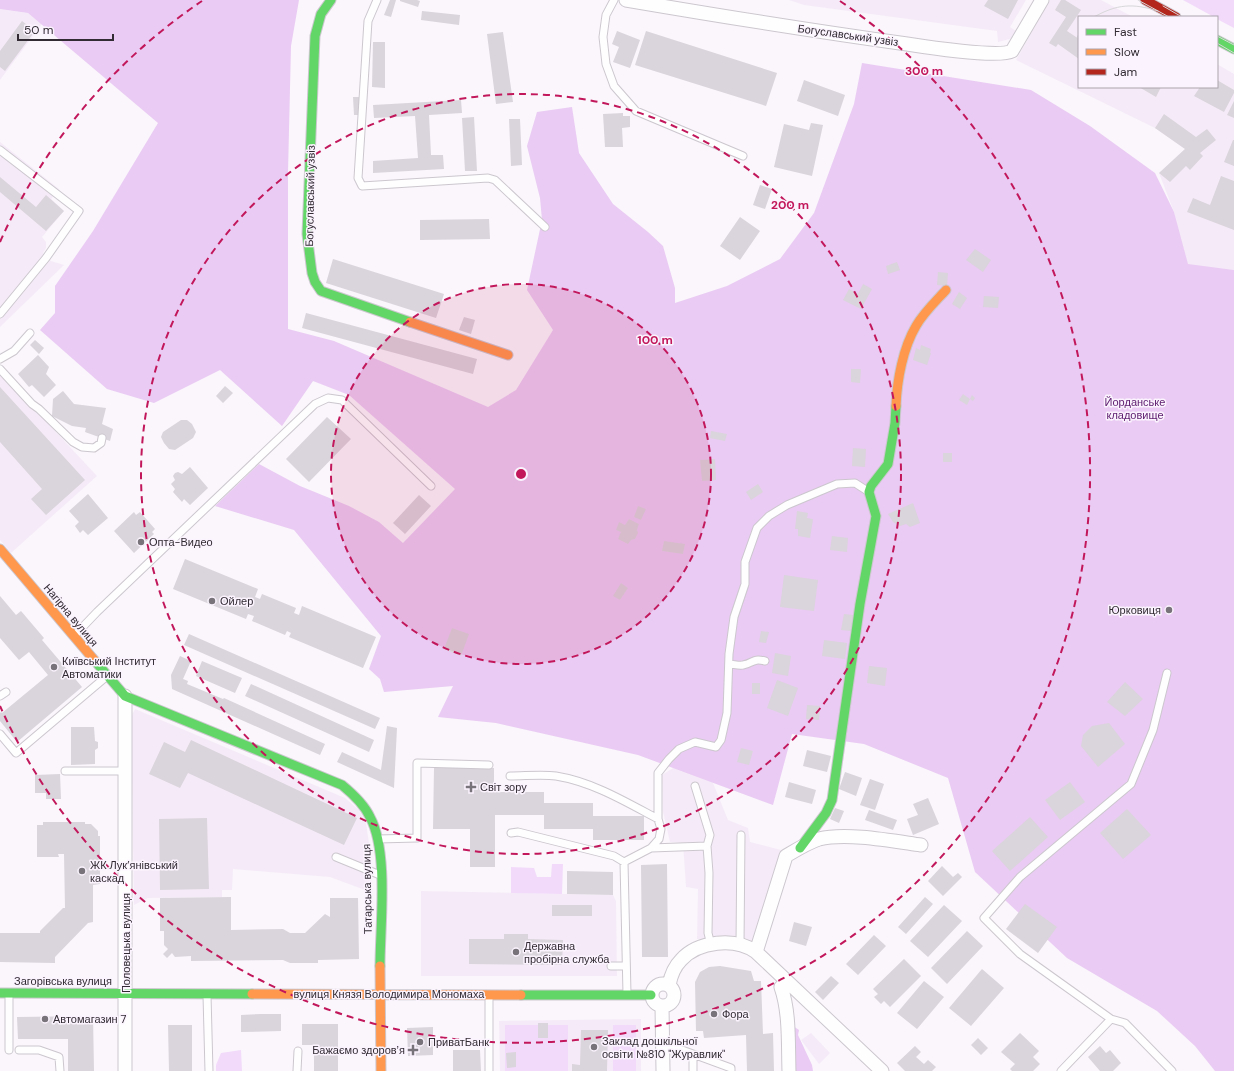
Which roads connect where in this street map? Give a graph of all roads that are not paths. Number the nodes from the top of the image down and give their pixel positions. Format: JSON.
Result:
{"nodes":[{"id":1,"x":331,"y":0,"type":"edge"},
{"id":2,"x":377,"y":0,"type":"edge"},
{"id":3,"x":614,"y":0,"type":"edge"},
{"id":4,"x":626,"y":0,"type":"edge"},
{"id":5,"x":1042,"y":0,"type":"edge"},
{"id":6,"x":1145,"y":0,"type":"edge"},
{"id":7,"x":1174,"y":16,"type":"edge"},
{"id":8,"x":1218,"y":41,"type":"edge"},
{"id":9,"x":1234,"y":49,"type":"edge"},
{"id":10,"x":0,"y":150,"type":"edge"},
{"id":11,"x":743,"y":156,"type":"dead end"},
{"id":12,"x":545,"y":227,"type":"dead end"},
{"id":13,"x":946,"y":290,"type":"dead end"},
{"id":14,"x":0,"y":314,"type":"edge"},
{"id":15,"x":30,"y":333,"type":"dead end"},
{"id":16,"x":508,"y":356,"type":"dead end"},
{"id":17,"x":0,"y":359,"type":"edge"},
{"id":18,"x":0,"y":369,"type":"edge"},
{"id":19,"x":102,"y":438,"type":"dead end"},
{"id":20,"x":431,"y":486,"type":"dead end"},
{"id":21,"x":869,"y":492,"type":"junction"},
{"id":22,"x":0,"y":549,"type":"edge"},
{"id":23,"x":74,"y":636,"type":"junction"},
{"id":24,"x":765,"y":661,"type":"dead end"},
{"id":25,"x":729,"y":664,"type":"junction"},
{"id":26,"x":1167,"y":673,"type":"dead end"},
{"id":27,"x":107,"y":676,"type":"junction"},
{"id":28,"x":125,"y":696,"type":"junction"},
{"id":29,"x":0,"y":734,"type":"edge"},
{"id":30,"x":489,"y":765,"type":"dead end"},
{"id":31,"x":65,"y":771,"type":"dead end"},
{"id":32,"x":126,"y":771,"type":"junction"},
{"id":33,"x":510,"y":776,"type":"dead end"},
{"id":34,"x":695,"y":786,"type":"dead end"},
{"id":35,"x":658,"y":819,"type":"junction"},
{"id":36,"x":511,"y":833,"type":"dead end"},
{"id":37,"x":741,"y":835,"type":"dead end"},
{"id":38,"x":378,"y":839,"type":"junction"},
{"id":39,"x":922,"y":845,"type":"dead end"},
{"id":40,"x":707,"y":846,"type":"junction"},
{"id":41,"x":652,"y":848,"type":"junction"},
{"id":42,"x":800,"y":848,"type":"junction"},
{"id":43,"x":336,"y":857,"type":"dead end"},
{"id":44,"x":624,"y":862,"type":"junction"},
{"id":45,"x":380,"y":875,"type":"junction"},
{"id":46,"x":740,"y":944,"type":"junction"},
{"id":47,"x":711,"y":945,"type":"junction"},
{"id":48,"x":756,"y":952,"type":"junction"},
{"id":49,"x":612,"y":966,"type":"dead end"},
{"id":50,"x":626,"y":966,"type":"junction"},
{"id":51,"x":787,"y":982,"type":"junction"},
{"id":52,"x":669,"y":984,"type":"junction"},
{"id":53,"x":4,"y":993,"type":"edge"},
{"id":54,"x":126,"y":993,"type":"junction"},
{"id":55,"x":206,"y":993,"type":"junction"},
{"id":56,"x":380,"y":994,"type":"junction"},
{"id":57,"x":489,"y":994,"type":"junction"},
{"id":58,"x":627,"y":995,"type":"junction"},
{"id":59,"x":651,"y":995,"type":"junction"},
{"id":60,"x":662,"y":1006,"type":"junction"},
{"id":61,"x":1111,"y":1019,"type":"junction"},
{"id":62,"x":663,"y":1043,"type":"junction"},
{"id":63,"x":9,"y":1050,"type":"dead end"},
{"id":64,"x":19,"y":1050,"type":"dead end"},
{"id":65,"x":298,"y":1051,"type":"dead end"},
{"id":66,"x":693,"y":1054,"type":"junction"},
{"id":67,"x":60,"y":1071,"type":"edge"},
{"id":68,"x":125,"y":1071,"type":"edge"},
{"id":69,"x":209,"y":1071,"type":"edge"},
{"id":70,"x":297,"y":1071,"type":"edge"},
{"id":71,"x":381,"y":1071,"type":"edge"},
{"id":72,"x":489,"y":1071,"type":"edge"},
{"id":73,"x":663,"y":1071,"type":"edge"},
{"id":74,"x":693,"y":1071,"type":"edge"},
{"id":75,"x":731,"y":1071,"type":"edge"},
{"id":76,"x":789,"y":1071,"type":"edge"},
{"id":77,"x":882,"y":1071,"type":"edge"},
{"id":78,"x":1061,"y":1071,"type":"edge"},
{"id":79,"x":1172,"y":1071,"type":"edge"}],
"edges":[{"from":1,"to":16,"type":"street","name":"Богуславський узвіз"},
{"from":2,"to":12,"type":"lane"},
{"from":3,"to":11,"type":"lane"},
{"from":4,"to":5,"type":"street","name":"Богуславський узвіз"},
{"from":6,"to":7,"type":"street"},
{"from":8,"to":9,"type":"street"},
{"from":10,"to":14,"type":"lane"},
{"from":13,"to":21,"type":"street"},
{"from":15,"to":17,"type":"lane"},
{"from":18,"to":19,"type":"lane"},
{"from":20,"to":23,"type":"lane"},
{"from":21,"to":25,"type":"lane"},
{"from":21,"to":42,"type":"street"},
{"from":22,"to":23,"type":"street","name":"Нагірна вулиця"},
{"from":23,"to":27,"type":"street","name":"Нагірна вулиця"},
{"from":24,"to":25,"type":"lane"},
{"from":25,"to":35,"type":"lane"},
{"from":26,"to":61,"type":"lane"},
{"from":27,"to":28,"type":"street","name":"Нагірна вулиця"},
{"from":27,"to":29,"type":"lane"},
{"from":28,"to":32,"type":"street","name":"Половецька вулиця"},
{"from":28,"to":38,"type":"street","name":"Татарська вулиця"},
{"from":30,"to":38,"type":"lane"},
{"from":31,"to":32,"type":"lane"},
{"from":32,"to":54,"type":"street","name":"Половецька вулиця"},
{"from":33,"to":35,"type":"lane"},
{"from":34,"to":40,"type":"lane"},
{"from":35,"to":41,"type":"lane"},
{"from":36,"to":44,"type":"lane"},
{"from":37,"to":46,"type":"lane"},
{"from":38,"to":45,"type":"street","name":"Татарська вулиця"},
{"from":39,"to":42,"type":"street"},
{"from":40,"to":41,"type":"lane"},
{"from":40,"to":47,"type":"lane"},
{"from":41,"to":44,"type":"lane"},
{"from":42,"to":48,"type":"street"},
{"from":43,"to":45,"type":"lane"},
{"from":44,"to":50,"type":"lane"},
{"from":45,"to":56,"type":"street","name":"Татарська вулиця"},
{"from":46,"to":47,"type":"street"},
{"from":46,"to":48,"type":"street"},
{"from":47,"to":52,"type":"street"},
{"from":48,"to":51,"type":"street"},
{"from":49,"to":50,"type":"lane"},
{"from":50,"to":58,"type":"lane"},
{"from":51,"to":76,"type":"street"},
{"from":51,"to":77,"type":"street"},
{"from":52,"to":59,"type":"street"},
{"from":52,"to":60,"type":"street"},
{"from":53,"to":54,"type":"street","name":"Загорівська вулиця"},
{"from":53,"to":63,"type":"lane"},
{"from":54,"to":55,"type":"street","name":"вулиця Князя Володимира Мономаха"},
{"from":54,"to":68,"type":"street","name":"Половецька вулиця"},
{"from":55,"to":56,"type":"street","name":"вулиця Князя Володимира Мономаха"},
{"from":55,"to":69,"type":"lane"},
{"from":56,"to":57,"type":"street","name":"вулиця Князя Володимира Мономаха"},
{"from":56,"to":71,"type":"street","name":"Татарська вулиця"},
{"from":57,"to":58,"type":"street","name":"вулиця Князя Володимира Мономаха"},
{"from":57,"to":72,"type":"lane"},
{"from":58,"to":59,"type":"street","name":"вулиця Князя Володимира Мономаха"},
{"from":59,"to":60,"type":"street"},
{"from":60,"to":62,"type":"street"},
{"from":61,"to":78,"type":"lane"},
{"from":61,"to":79,"type":"lane"},
{"from":62,"to":66,"type":"lane"},
{"from":62,"to":73,"type":"street"},
{"from":64,"to":67,"type":"lane"},
{"from":65,"to":70,"type":"lane"},
{"from":66,"to":74,"type":"lane"},
{"from":66,"to":75,"type":"lane"}]}
